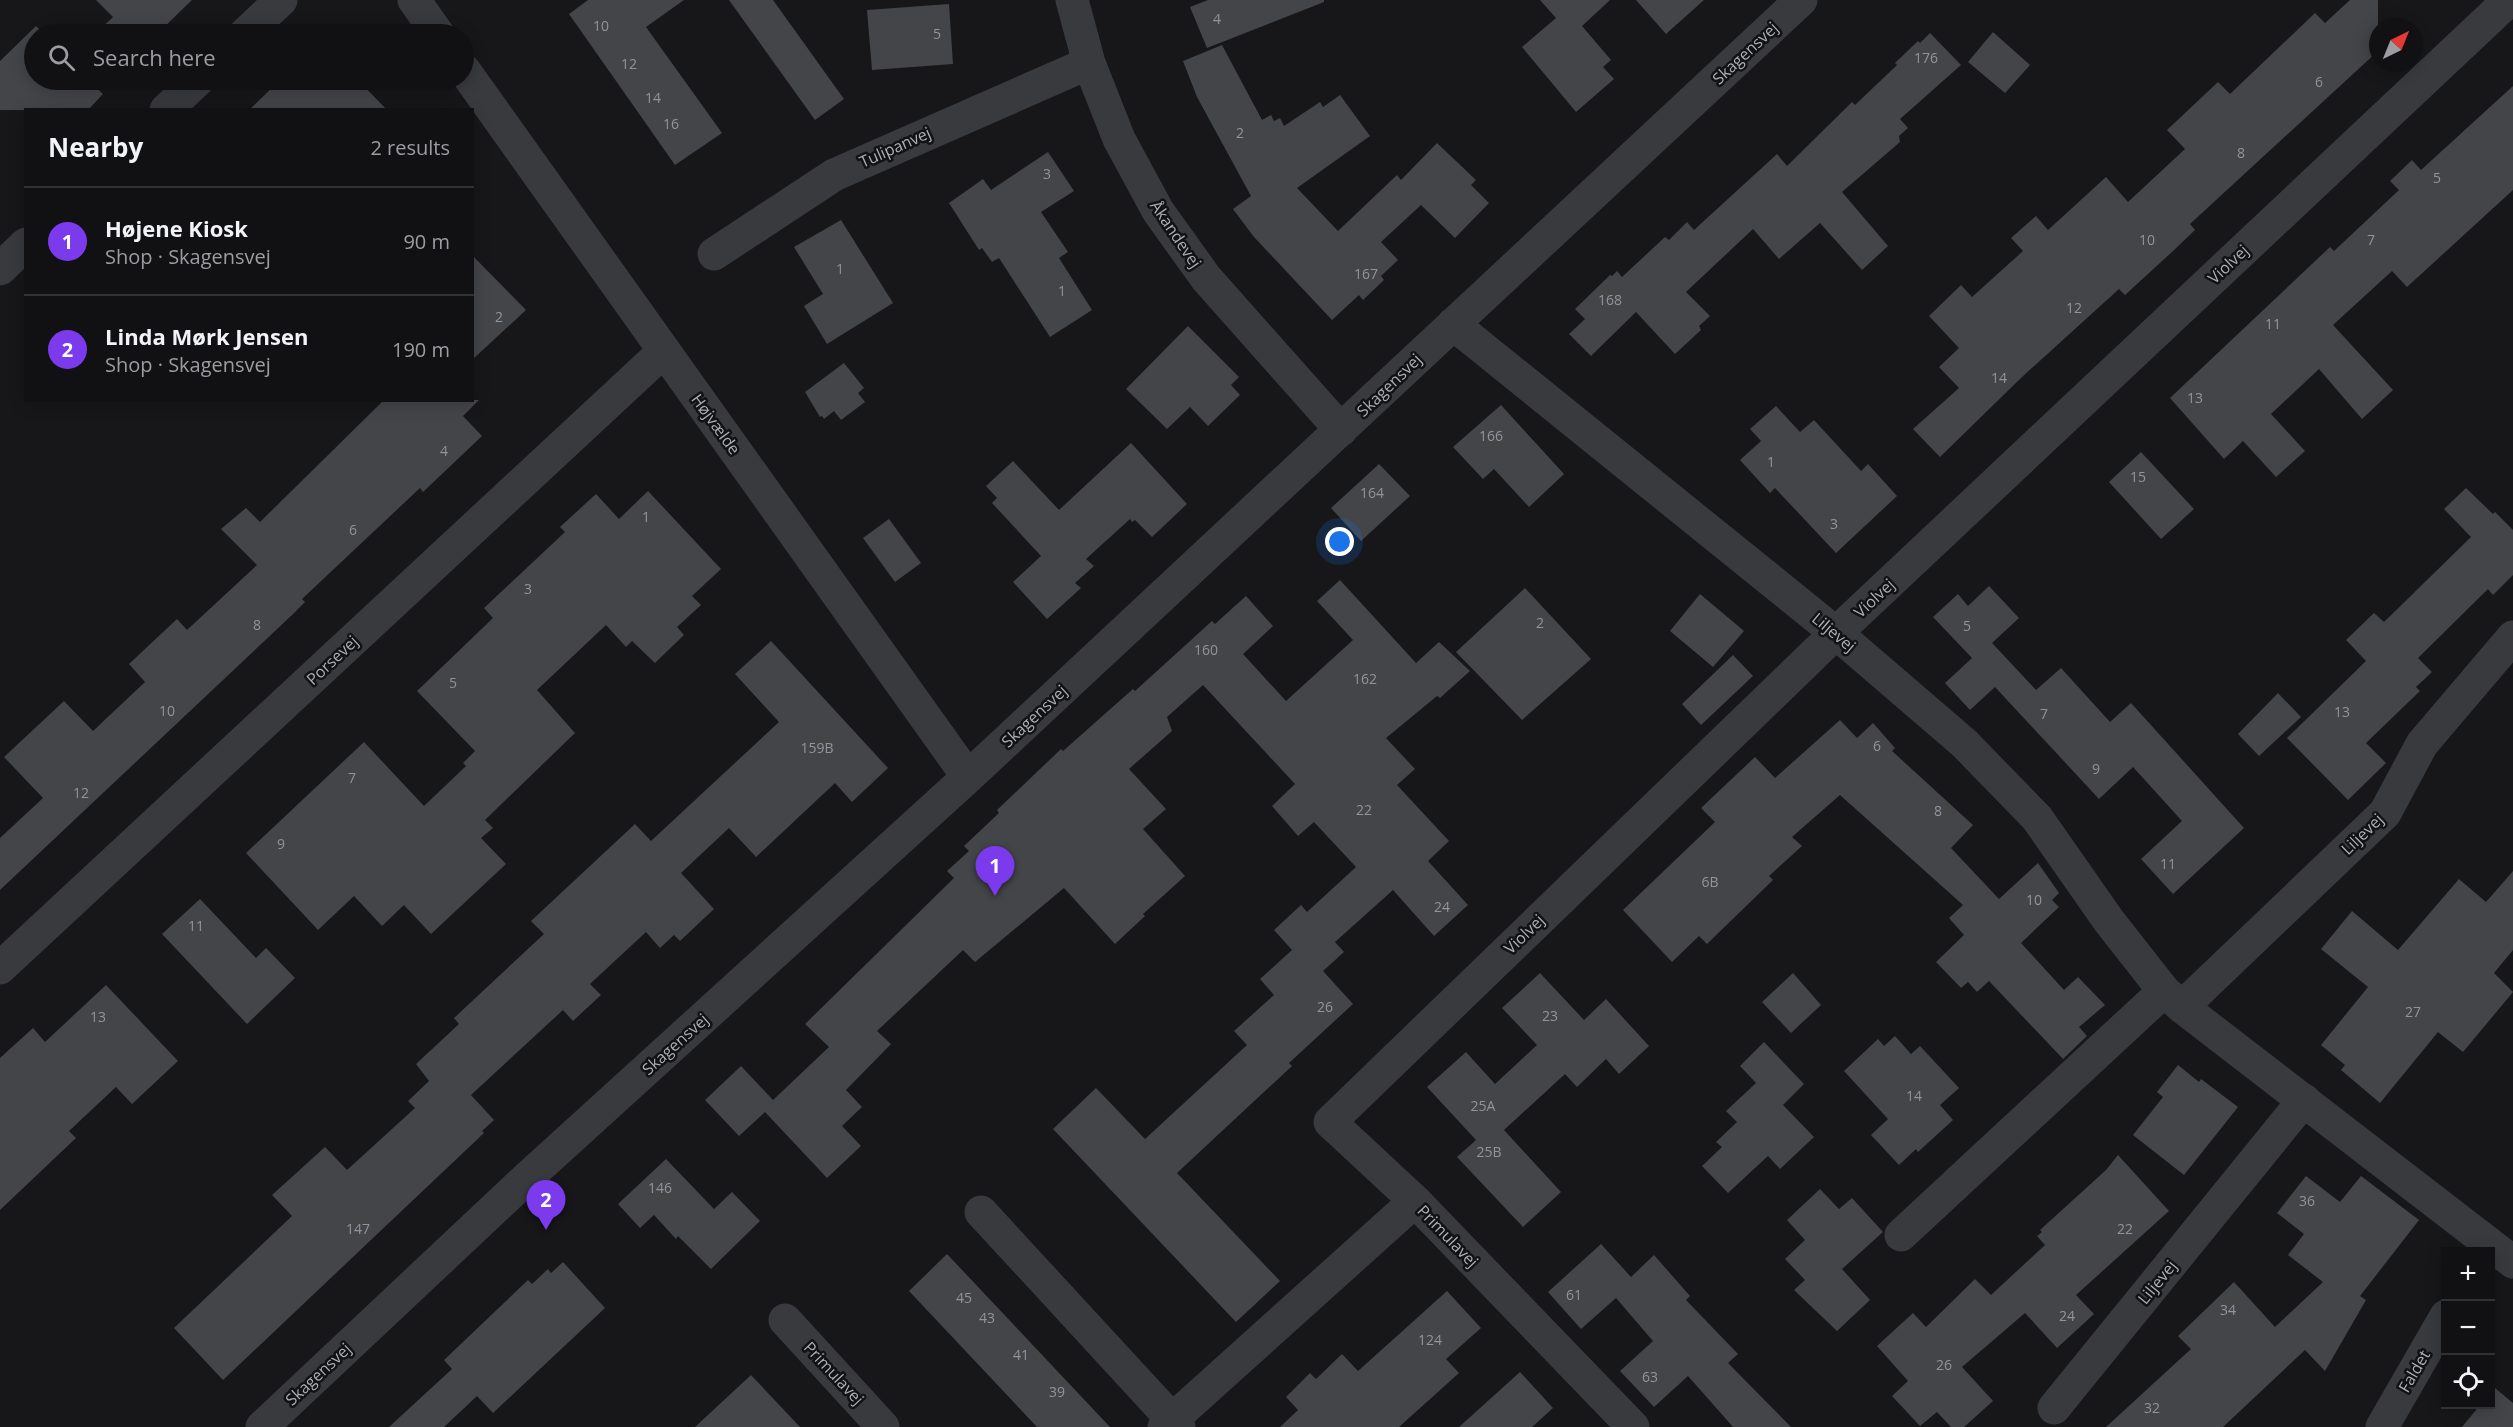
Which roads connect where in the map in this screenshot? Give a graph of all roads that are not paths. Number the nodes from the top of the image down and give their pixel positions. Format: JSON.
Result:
{"nodes":[{"id":1,"x":281,"y":0,"type":"edge"},
{"id":2,"x":414,"y":0,"type":"edge"},
{"id":3,"x":1072,"y":0,"type":"edge"},
{"id":4,"x":1801,"y":0,"type":"edge"},
{"id":5,"x":2509,"y":0,"type":"edge"},
{"id":6,"x":256,"y":24,"type":"edge"},
{"id":7,"x":431,"y":24,"type":"edge"},
{"id":8,"x":1089,"y":63,"type":"junction"},
{"id":9,"x":474,"y":84,"type":"edge"},
{"id":10,"x":187,"y":90,"type":"edge"},
{"id":11,"x":168,"y":108,"type":"edge"},
{"id":12,"x":24,"y":246,"type":"edge"},
{"id":13,"x":714,"y":254,"type":"dead end"},
{"id":14,"x":0,"y":268,"type":"edge"},
{"id":15,"x":1453,"y":324,"type":"junction"},
{"id":16,"x":664,"y":351,"type":"junction"},
{"id":17,"x":1341,"y":430,"type":"junction"},
{"id":18,"x":1836,"y":633,"type":"junction"},
{"id":19,"x":2513,"y":637,"type":"edge"},
{"id":20,"x":968,"y":777,"type":"junction"},
{"id":21,"x":0,"y":968,"type":"edge"},
{"id":22,"x":2173,"y":999,"type":"junction"},
{"id":23,"x":2304,"y":1100,"type":"junction"},
{"id":24,"x":1415,"y":1201,"type":"junction"},
{"id":25,"x":981,"y":1212,"type":"dead end"},
{"id":26,"x":1901,"y":1235,"type":"dead end"},
{"id":27,"x":2485,"y":1246,"type":"edge"},
{"id":28,"x":2513,"y":1262,"type":"edge"},
{"id":29,"x":784,"y":1320,"type":"dead end"},
{"id":30,"x":2441,"y":1323,"type":"edge"},
{"id":31,"x":2054,"y":1408,"type":"dead end"},
{"id":32,"x":1172,"y":1424,"type":"edge"},
{"id":33,"x":262,"y":1427,"type":"edge"},
{"id":34,"x":884,"y":1427,"type":"edge"},
{"id":35,"x":1633,"y":1427,"type":"edge"},
{"id":36,"x":2382,"y":1427,"type":"edge"}],
"edges":[{"from":1,"to":6,"type":"street"},
{"from":2,"to":7,"type":"street"},
{"from":3,"to":8,"type":"street","name":"Åkandevej"},
{"from":4,"to":15,"type":"street","name":"Skagensvej"},
{"from":5,"to":18,"type":"street","name":"Violvej"},
{"from":8,"to":13,"type":"street","name":"Tulipanvej"},
{"from":8,"to":17,"type":"street","name":"Åkandevej"},
{"from":9,"to":16,"type":"street","name":"Højvælde"},
{"from":10,"to":11,"type":"street"},
{"from":12,"to":14,"type":"street"},
{"from":15,"to":17,"type":"street","name":"Skagensvej"},
{"from":15,"to":18,"type":"street","name":"Liljevej"},
{"from":16,"to":20,"type":"street","name":"Højvælde"},
{"from":16,"to":21,"type":"street","name":"Porsevej"},
{"from":17,"to":20,"type":"street","name":"Skagensvej"},
{"from":18,"to":22,"type":"street","name":"Liljevej"},
{"from":18,"to":24,"type":"street","name":"Violvej"},
{"from":19,"to":22,"type":"street","name":"Liljevej"},
{"from":20,"to":33,"type":"street","name":"Skagensvej"},
{"from":22,"to":23,"type":"street","name":"Liljevej"},
{"from":22,"to":26,"type":"street","name":"Liljevej"},
{"from":23,"to":27,"type":"street","name":"Liljevej"},
{"from":23,"to":31,"type":"street","name":"Liljevej"},
{"from":24,"to":32,"type":"street","name":"Primulavej"},
{"from":24,"to":35,"type":"street","name":"Primulavej"},
{"from":25,"to":32,"type":"street","name":"Primulavej"},
{"from":27,"to":28,"type":"street","name":"Liljevej"},
{"from":29,"to":34,"type":"street","name":"Primulavej"},
{"from":30,"to":36,"type":"street","name":"Faldet"}]}
